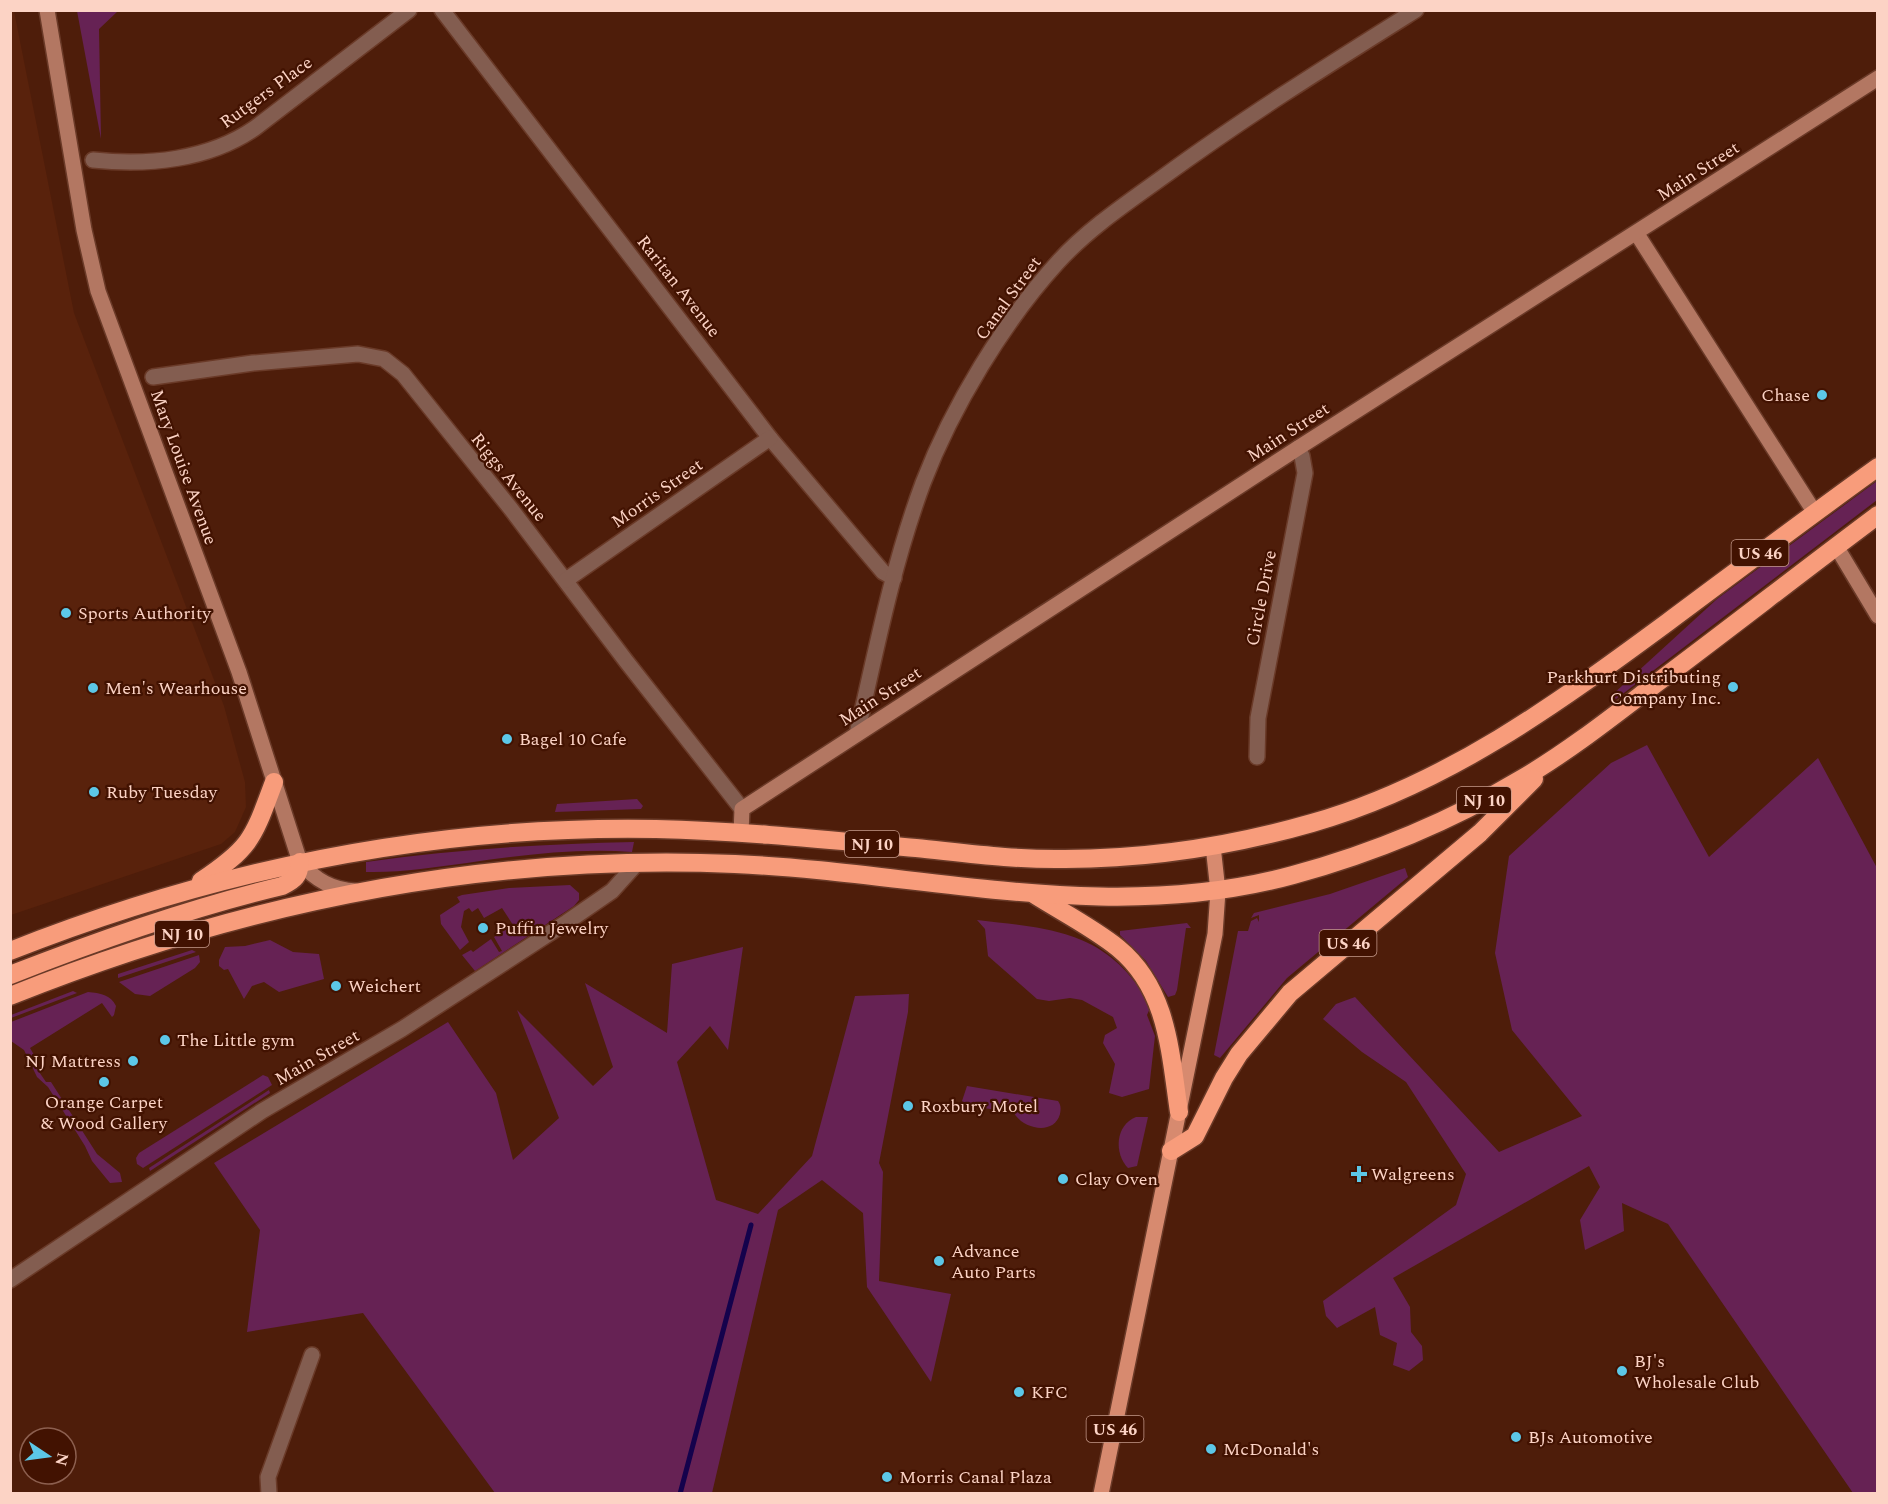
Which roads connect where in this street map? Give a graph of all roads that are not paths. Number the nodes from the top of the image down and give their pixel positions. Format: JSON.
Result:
{"nodes":[{"id":1,"x":47,"y":10,"type":"edge"},
{"id":2,"x":409,"y":10,"type":"edge"},
{"id":3,"x":442,"y":10,"type":"edge"},
{"id":4,"x":1416,"y":10,"type":"edge"},
{"id":5,"x":1878,"y":78,"type":"edge"},
{"id":6,"x":93,"y":160,"type":"dead end"},
{"id":7,"x":1637,"y":234,"type":"junction"},
{"id":8,"x":153,"y":377,"type":"dead end"},
{"id":9,"x":770,"y":438,"type":"junction"},
{"id":10,"x":1298,"y":448,"type":"junction"},
{"id":11,"x":1878,"y":467,"type":"edge"},
{"id":12,"x":1815,"y":513,"type":"junction"},
{"id":13,"x":1878,"y":515,"type":"edge"},
{"id":14,"x":1836,"y":546,"type":"junction"},
{"id":15,"x":894,"y":578,"type":"junction"},
{"id":16,"x":566,"y":580,"type":"junction"},
{"id":17,"x":1878,"y":616,"type":"edge"},
{"id":18,"x":857,"y":734,"type":"junction"},
{"id":19,"x":1257,"y":757,"type":"dead end"},
{"id":20,"x":1555,"y":759,"type":"junction"},
{"id":21,"x":274,"y":782,"type":"junction"},
{"id":22,"x":742,"y":809,"type":"junction"},
{"id":23,"x":741,"y":833,"type":"junction"},
{"id":24,"x":1213,"y":846,"type":"junction"},
{"id":25,"x":300,"y":862,"type":"junction"},
{"id":26,"x":638,"y":862,"type":"junction"},
{"id":27,"x":190,"y":889,"type":"junction"},
{"id":28,"x":359,"y":891,"type":"junction"},
{"id":29,"x":1218,"y":891,"type":"junction"},
{"id":30,"x":1034,"y":894,"type":"junction"},
{"id":31,"x":10,"y":951,"type":"edge"},
{"id":32,"x":10,"y":975,"type":"edge"},
{"id":33,"x":10,"y":996,"type":"edge"},
{"id":34,"x":1179,"y":1112,"type":"junction"},
{"id":35,"x":1171,"y":1151,"type":"junction"},
{"id":36,"x":10,"y":1280,"type":"edge"},
{"id":37,"x":312,"y":1355,"type":"dead end"},
{"id":38,"x":269,"y":1494,"type":"edge"},
{"id":39,"x":1101,"y":1494,"type":"edge"}],
"edges":[{"from":1,"to":21,"type":"street","name":"Mary Louise Avenue"},
{"from":2,"to":6,"type":"street","name":"Rutgers Place"},
{"from":3,"to":9,"type":"street","name":"Raritan Avenue"},
{"from":4,"to":15,"type":"street","name":"Canal Street"},
{"from":5,"to":7,"type":"street","name":"Main Street"},
{"from":7,"to":10,"type":"street","name":"Main Street"},
{"from":7,"to":12,"type":"street"},
{"from":8,"to":16,"type":"street","name":"Riggs Avenue"},
{"from":9,"to":15,"type":"street","name":"Raritan Avenue"},
{"from":9,"to":16,"type":"street","name":"Morris Street"},
{"from":10,"to":18,"type":"street","name":"Main Street"},
{"from":10,"to":19,"type":"street","name":"Circle Drive"},
{"from":11,"to":12,"type":"highway","number":"US 46"},
{"from":12,"to":24,"type":"highway","number":"US 46"},
{"from":13,"to":14,"type":"highway","number":"US 46"},
{"from":14,"to":17,"type":"street"},
{"from":14,"to":20,"type":"highway","number":"US 46"},
{"from":15,"to":18,"type":"street","name":"Canal Street"},
{"from":16,"to":22,"type":"street","name":"Riggs Avenue"},
{"from":18,"to":22,"type":"street","name":"Main Street"},
{"from":20,"to":29,"type":"highway","number":"NJ 10"},
{"from":20,"to":35,"type":"highway","number":"US 46"},
{"from":21,"to":25,"type":"street","name":"Mary Louise Avenue"},
{"from":21,"to":27,"type":"highway"},
{"from":22,"to":23,"type":"street"},
{"from":23,"to":24,"type":"highway","number":"NJ 10"},
{"from":23,"to":25,"type":"highway","number":"NJ 10"},
{"from":24,"to":29,"type":"main road","number":"US 46"},
{"from":25,"to":27,"type":"highway","number":"NJ 10"},
{"from":25,"to":28,"type":"street","name":"Mary Louise Avenue"},
{"from":25,"to":32,"type":"highway"},
{"from":26,"to":28,"type":"highway","number":"NJ 10"},
{"from":26,"to":30,"type":"highway","number":"NJ 10"},
{"from":26,"to":36,"type":"street","name":"Main Street"},
{"from":27,"to":31,"type":"highway","number":"NJ 10"},
{"from":28,"to":33,"type":"highway","number":"NJ 10"},
{"from":29,"to":30,"type":"highway","number":"NJ 10"},
{"from":29,"to":34,"type":"main road","number":"US 46"},
{"from":30,"to":34,"type":"highway"},
{"from":34,"to":35,"type":"main road","number":"US 46"},
{"from":35,"to":39,"type":"main road","number":"US 46"},
{"from":37,"to":38,"type":"street"}]}
